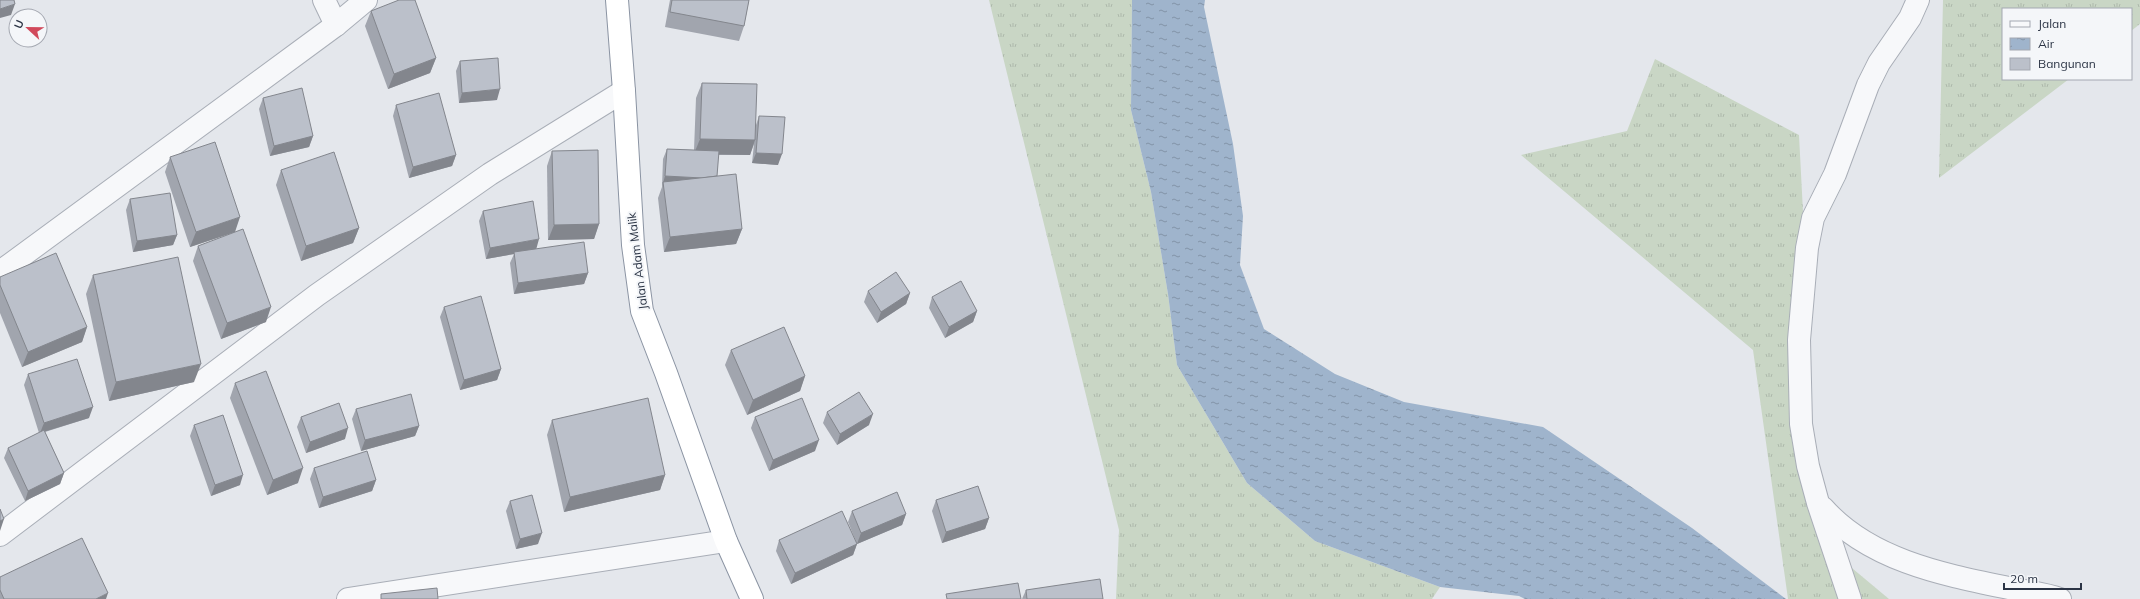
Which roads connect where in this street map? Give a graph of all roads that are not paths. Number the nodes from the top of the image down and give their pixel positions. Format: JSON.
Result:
{"nodes":[{"id":1,"x":324,"y":0,"type":"edge"},
{"id":2,"x":366,"y":0,"type":"edge"},
{"id":3,"x":617,"y":0,"type":"edge"},
{"id":4,"x":1918,"y":0,"type":"edge"},
{"id":5,"x":336,"y":25,"type":"junction"},
{"id":6,"x":624,"y":91,"type":"junction"},
{"id":7,"x":0,"y":272,"type":"edge"},
{"id":8,"x":1818,"y":503,"type":"junction"},
{"id":9,"x":0,"y":535,"type":"edge"},
{"id":10,"x":726,"y":541,"type":"junction"},
{"id":11,"x":348,"y":599,"type":"edge"},
{"id":12,"x":752,"y":599,"type":"edge"},
{"id":13,"x":1850,"y":599,"type":"edge"},
{"id":14,"x":2060,"y":599,"type":"edge"}],
"edges":[{"from":1,"to":5,"type":"street"},
{"from":2,"to":5,"type":"street"},
{"from":3,"to":6,"type":"highway","name":"Jalan Adam Malik"},
{"from":4,"to":8,"type":"street"},
{"from":5,"to":7,"type":"street"},
{"from":6,"to":9,"type":"street"},
{"from":6,"to":10,"type":"highway","name":"Jalan Adam Malik"},
{"from":8,"to":13,"type":"street"},
{"from":8,"to":14,"type":"street"},
{"from":10,"to":11,"type":"street"},
{"from":10,"to":12,"type":"highway","name":"Jalan Adam Malik"}]}
